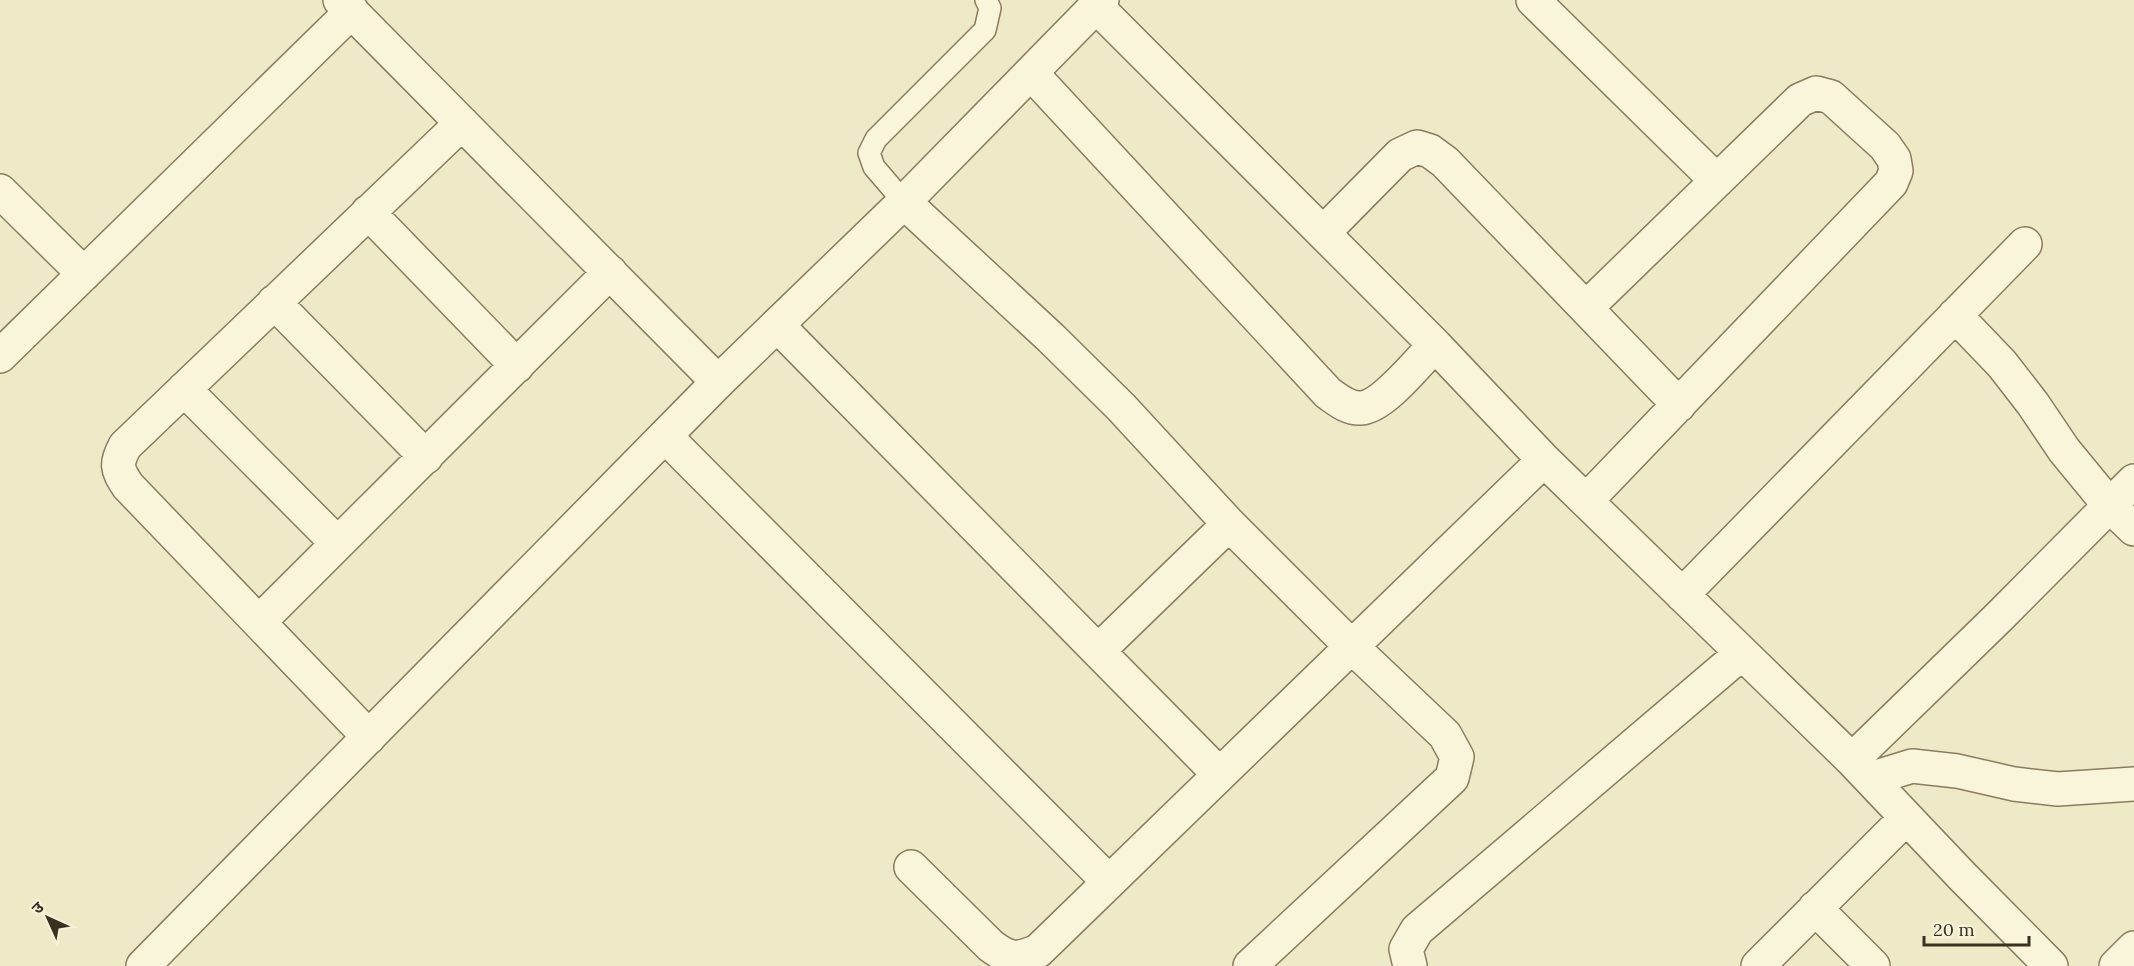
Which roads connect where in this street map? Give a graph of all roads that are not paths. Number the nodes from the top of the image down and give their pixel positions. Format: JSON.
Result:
{"nodes":[{"id":1,"x":986,"y":0,"type":"edge"},
{"id":2,"x":1533,"y":0,"type":"edge"},
{"id":3,"x":1099,"y":3,"type":"edge"},
{"id":4,"x":346,"y":6,"type":"edge"},
{"id":5,"x":1031,"y":73,"type":"junction"},
{"id":6,"x":462,"y":123,"type":"junction"},
{"id":7,"x":1717,"y":181,"type":"junction"},
{"id":8,"x":0,"y":191,"type":"edge"},
{"id":9,"x":904,"y":202,"type":"junction"},
{"id":10,"x":368,"y":212,"type":"junction"},
{"id":11,"x":1323,"y":232,"type":"junction"},
{"id":12,"x":2025,"y":244,"type":"dead end"},
{"id":13,"x":610,"y":272,"type":"junction"},
{"id":14,"x":84,"y":274,"type":"junction"},
{"id":15,"x":274,"y":302,"type":"junction"},
{"id":16,"x":1586,"y":308,"type":"junction"},
{"id":17,"x":1954,"y":315,"type":"junction"},
{"id":18,"x":777,"y":325,"type":"junction"},
{"id":19,"x":1434,"y":345,"type":"junction"},
{"id":20,"x":0,"y":356,"type":"edge"},
{"id":21,"x":517,"y":366,"type":"junction"},
{"id":22,"x":718,"y":382,"type":"junction"},
{"id":23,"x":184,"y":389,"type":"junction"},
{"id":24,"x":1679,"y":405,"type":"junction"},
{"id":25,"x":664,"y":436,"type":"junction"},
{"id":26,"x":426,"y":456,"type":"junction"},
{"id":27,"x":1544,"y":460,"type":"junction"},
{"id":28,"x":2134,"y":481,"type":"edge"},
{"id":29,"x":1586,"y":501,"type":"junction"},
{"id":30,"x":2110,"y":506,"type":"junction"},
{"id":31,"x":1229,"y":524,"type":"junction"},
{"id":32,"x":2134,"y":529,"type":"edge"},
{"id":33,"x":338,"y":543,"type":"junction"},
{"id":34,"x":1682,"y":595,"type":"junction"},
{"id":35,"x":259,"y":622,"type":"junction"},
{"id":36,"x":1351,"y":646,"type":"junction"},
{"id":37,"x":1098,"y":651,"type":"junction"},
{"id":38,"x":1742,"y":653,"type":"junction"},
{"id":39,"x":369,"y":737,"type":"junction"},
{"id":40,"x":1861,"y":769,"type":"junction"},
{"id":41,"x":1219,"y":774,"type":"junction"},
{"id":42,"x":2134,"y":784,"type":"edge"},
{"id":43,"x":1906,"y":818,"type":"junction"},
{"id":44,"x":911,"y":867,"type":"dead end"},
{"id":45,"x":1108,"y":881,"type":"junction"},
{"id":46,"x":1815,"y":908,"type":"junction"},
{"id":47,"x":2134,"y":948,"type":"edge"},
{"id":48,"x":143,"y":966,"type":"edge"},
{"id":49,"x":1250,"y":966,"type":"edge"},
{"id":50,"x":1410,"y":966,"type":"edge"},
{"id":51,"x":1758,"y":966,"type":"edge"},
{"id":52,"x":1873,"y":966,"type":"edge"},
{"id":53,"x":2051,"y":966,"type":"edge"},
{"id":54,"x":2116,"y":966,"type":"edge"}],
"edges":[{"from":1,"to":9,"type":"lane"},
{"from":2,"to":7,"type":"street"},
{"from":3,"to":5,"type":"street"},
{"from":3,"to":11,"type":"street"},
{"from":4,"to":6,"type":"street"},
{"from":4,"to":14,"type":"street"},
{"from":5,"to":9,"type":"street"},
{"from":5,"to":19,"type":"street"},
{"from":6,"to":10,"type":"street"},
{"from":6,"to":13,"type":"street"},
{"from":7,"to":16,"type":"street"},
{"from":7,"to":24,"type":"street"},
{"from":8,"to":14,"type":"street"},
{"from":9,"to":18,"type":"street"},
{"from":9,"to":31,"type":"street"},
{"from":10,"to":15,"type":"street"},
{"from":10,"to":21,"type":"street"},
{"from":11,"to":16,"type":"street"},
{"from":11,"to":19,"type":"street"},
{"from":12,"to":17,"type":"street"},
{"from":13,"to":21,"type":"street"},
{"from":13,"to":22,"type":"street"},
{"from":14,"to":20,"type":"street"},
{"from":15,"to":23,"type":"street"},
{"from":15,"to":26,"type":"street"},
{"from":16,"to":24,"type":"street"},
{"from":17,"to":30,"type":"street"},
{"from":17,"to":34,"type":"street"},
{"from":18,"to":22,"type":"street"},
{"from":18,"to":37,"type":"street"},
{"from":19,"to":27,"type":"street"},
{"from":21,"to":26,"type":"street"},
{"from":22,"to":25,"type":"street"},
{"from":23,"to":33,"type":"street"},
{"from":23,"to":35,"type":"street"},
{"from":24,"to":29,"type":"street"},
{"from":25,"to":39,"type":"street"},
{"from":25,"to":45,"type":"street"},
{"from":26,"to":33,"type":"street"},
{"from":27,"to":29,"type":"street"},
{"from":27,"to":36,"type":"street"},
{"from":28,"to":30,"type":"street"},
{"from":29,"to":34,"type":"street"},
{"from":30,"to":32,"type":"street"},
{"from":30,"to":40,"type":"street"},
{"from":31,"to":36,"type":"street"},
{"from":31,"to":37,"type":"street"},
{"from":33,"to":35,"type":"street"},
{"from":34,"to":38,"type":"street"},
{"from":35,"to":39,"type":"street"},
{"from":36,"to":41,"type":"street"},
{"from":36,"to":49,"type":"street"},
{"from":37,"to":41,"type":"street"},
{"from":38,"to":40,"type":"street"},
{"from":38,"to":50,"type":"street"},
{"from":39,"to":48,"type":"street"},
{"from":40,"to":42,"type":"street"},
{"from":40,"to":43,"type":"street"},
{"from":41,"to":45,"type":"street"},
{"from":43,"to":46,"type":"street"},
{"from":43,"to":53,"type":"street"},
{"from":44,"to":45,"type":"street"},
{"from":46,"to":51,"type":"street"},
{"from":46,"to":52,"type":"street"},
{"from":47,"to":54,"type":"street"}]}
